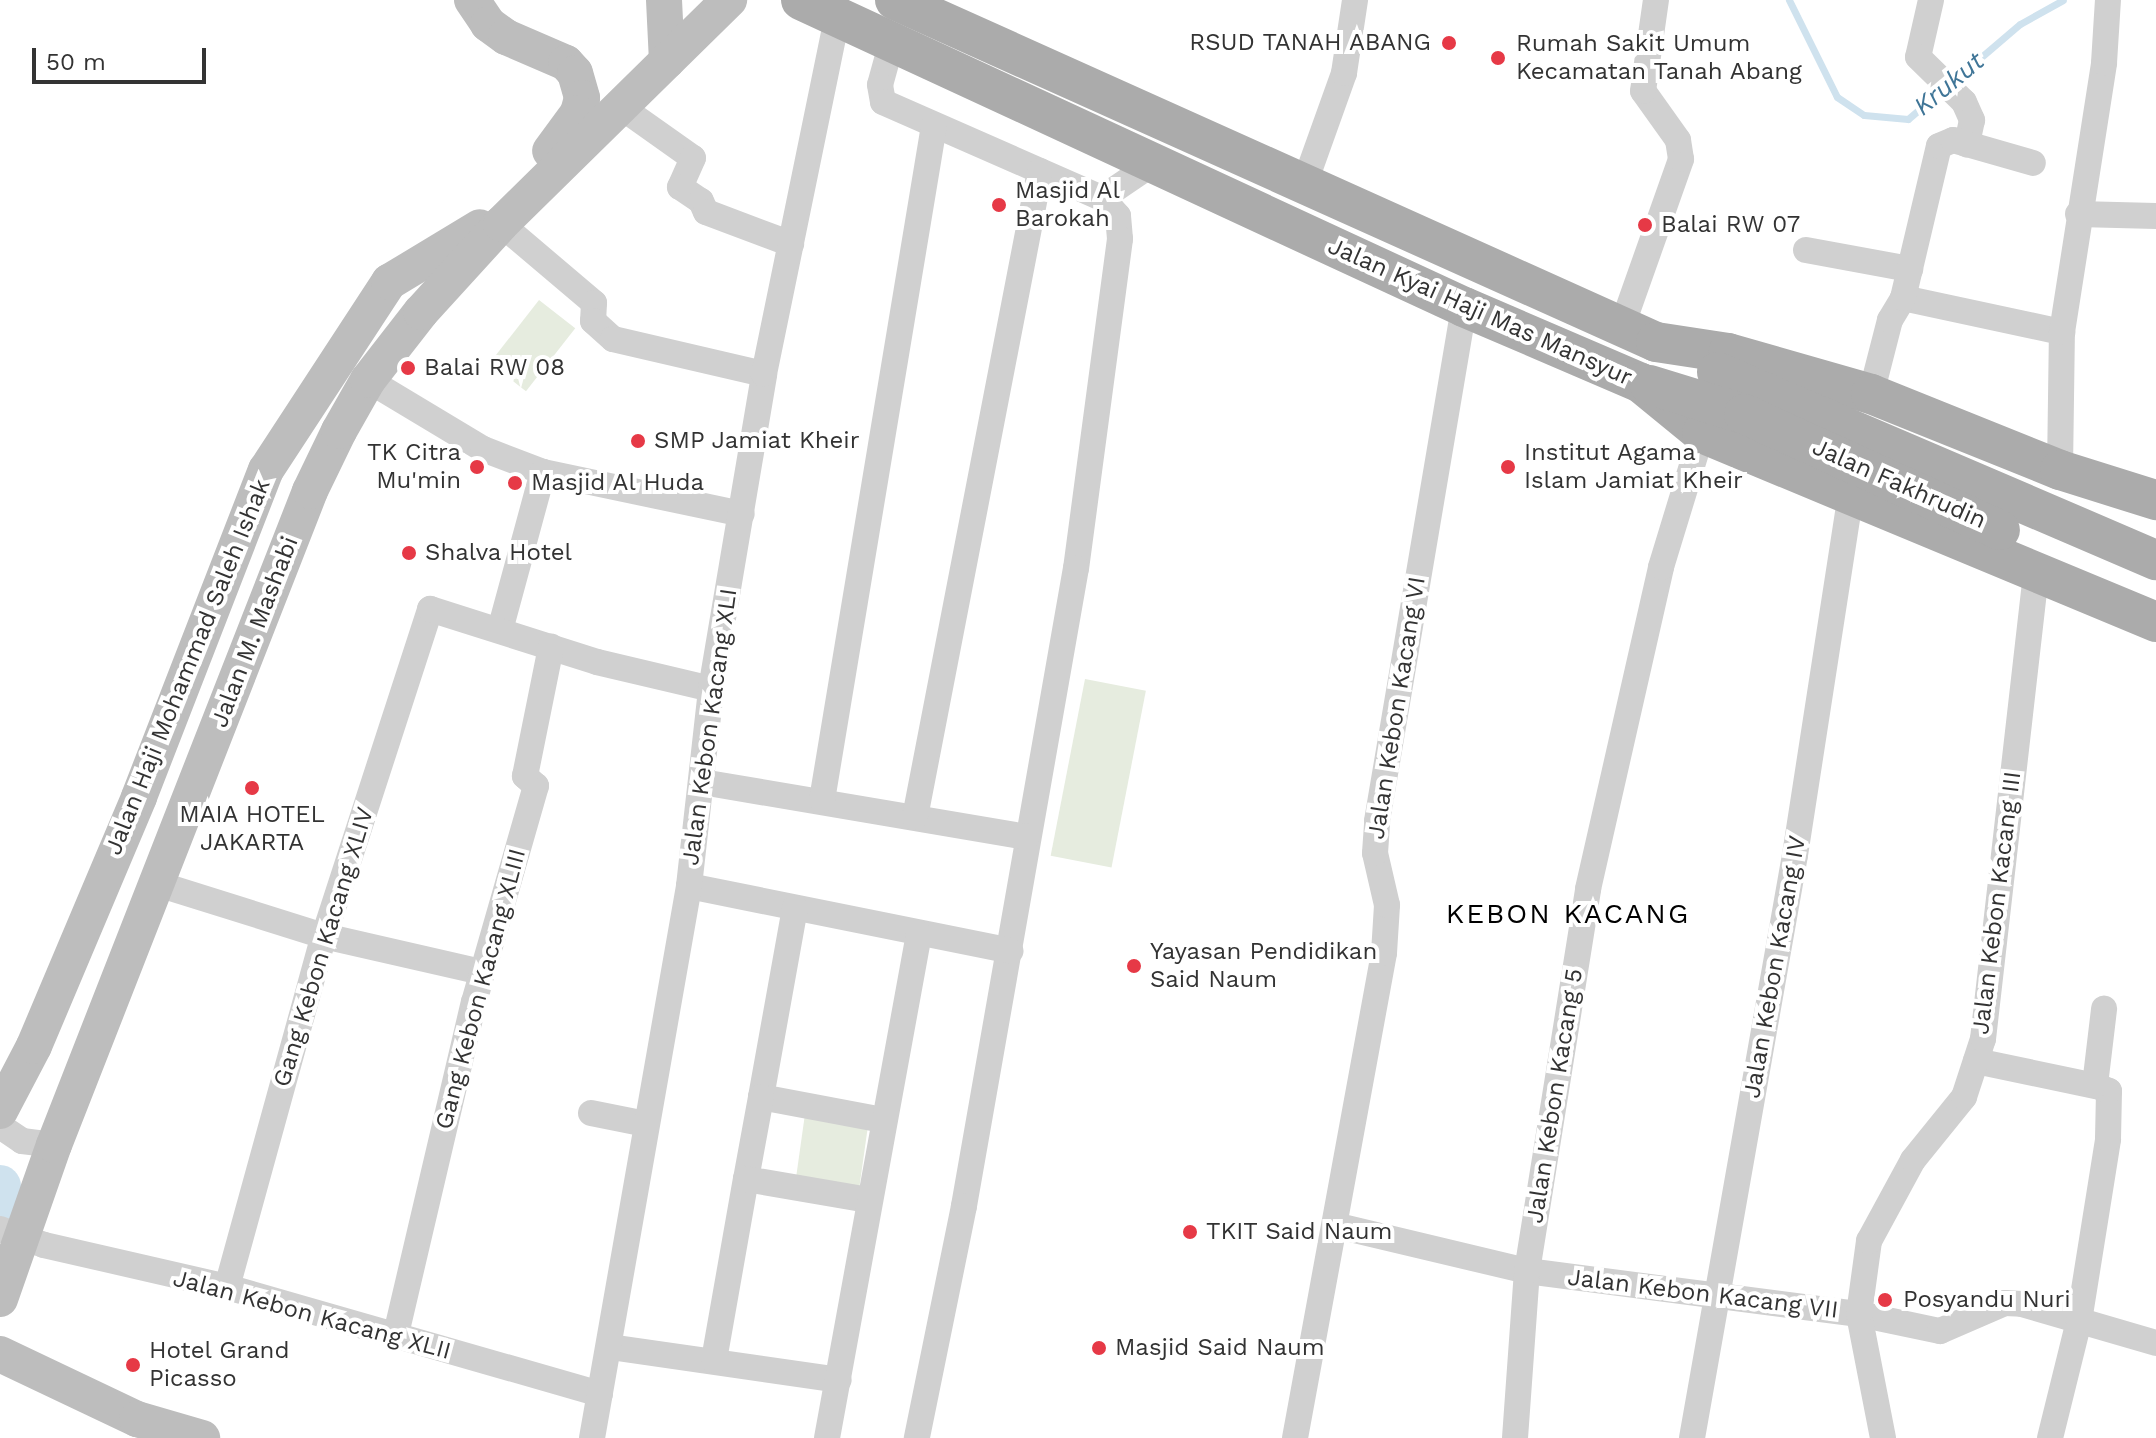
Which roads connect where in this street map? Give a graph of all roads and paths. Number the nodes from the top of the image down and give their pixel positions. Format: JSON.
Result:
{"nodes":[{"id":1,"x":472,"y":0,"type":"edge"},
{"id":2,"x":664,"y":0,"type":"edge"},
{"id":3,"x":729,"y":0,"type":"edge"},
{"id":4,"x":801,"y":0,"type":"edge"},
{"id":5,"x":895,"y":0,"type":"edge"},
{"id":6,"x":1355,"y":0,"type":"edge"},
{"id":7,"x":1656,"y":0,"type":"edge"},
{"id":8,"x":1931,"y":0,"type":"edge"},
{"id":9,"x":2108,"y":0,"type":"edge"},
{"id":10,"x":837,"y":18,"type":"junction"},
{"id":11,"x":891,"y":45,"type":"junction"},
{"id":12,"x":667,"y":61,"type":"junction"},
{"id":13,"x":621,"y":107,"type":"junction"},
{"id":14,"x":934,"y":126,"type":"junction"},
{"id":15,"x":1967,"y":144,"type":"junction"},
{"id":16,"x":2033,"y":163,"type":"dead end"},
{"id":17,"x":1152,"y":164,"type":"junction"},
{"id":18,"x":1040,"y":171,"type":"junction"},
{"id":19,"x":1304,"y":185,"type":"junction"},
{"id":20,"x":1102,"y":198,"type":"junction"},
{"id":21,"x":2078,"y":214,"type":"junction"},
{"id":22,"x":2156,"y":216,"type":"edge"},
{"id":23,"x":501,"y":224,"type":"junction"},
{"id":24,"x":791,"y":244,"type":"junction"},
{"id":25,"x":1806,"y":250,"type":"dead end"},
{"id":26,"x":1910,"y":269,"type":"junction"},
{"id":27,"x":1903,"y":298,"type":"junction"},
{"id":28,"x":1464,"y":307,"type":"junction"},
{"id":29,"x":2062,"y":332,"type":"junction"},
{"id":30,"x":1639,"y":334,"type":"junction"},
{"id":31,"x":764,"y":374,"type":"junction"},
{"id":32,"x":368,"y":380,"type":"junction"},
{"id":33,"x":1641,"y":383,"type":"junction"},
{"id":34,"x":1871,"y":394,"type":"junction"},
{"id":35,"x":1702,"y":433,"type":"junction"},
{"id":36,"x":2060,"y":470,"type":"junction"},
{"id":37,"x":543,"y":472,"type":"junction"},
{"id":38,"x":1851,"y":495,"type":"junction"},
{"id":39,"x":2156,"y":500,"type":"edge"},
{"id":40,"x":742,"y":514,"type":"junction"},
{"id":41,"x":2156,"y":560,"type":"edge"},
{"id":42,"x":2036,"y":574,"type":"junction"},
{"id":43,"x":2156,"y":593,"type":"edge"},
{"id":44,"x":2156,"y":622,"type":"edge"},
{"id":45,"x":500,"y":630,"type":"junction"},
{"id":46,"x":551,"y":647,"type":"junction"},
{"id":47,"x":711,"y":689,"type":"junction"},
{"id":48,"x":702,"y":782,"type":"junction"},
{"id":49,"x":822,"y":800,"type":"junction"},
{"id":50,"x":915,"y":817,"type":"junction"},
{"id":51,"x":1026,"y":837,"type":"junction"},
{"id":52,"x":158,"y":884,"type":"junction"},
{"id":53,"x":689,"y":886,"type":"junction"},
{"id":54,"x":795,"y":908,"type":"junction"},
{"id":55,"x":919,"y":934,"type":"junction"},
{"id":56,"x":324,"y":936,"type":"junction"},
{"id":57,"x":1010,"y":951,"type":"junction"},
{"id":58,"x":481,"y":972,"type":"junction"},
{"id":59,"x":2104,"y":1009,"type":"dead end"},
{"id":60,"x":1976,"y":1061,"type":"junction"},
{"id":61,"x":2096,"y":1086,"type":"junction"},
{"id":62,"x":761,"y":1097,"type":"junction"},
{"id":63,"x":0,"y":1111,"type":"edge"},
{"id":64,"x":591,"y":1113,"type":"dead end"},
{"id":65,"x":883,"y":1120,"type":"junction"},
{"id":66,"x":646,"y":1124,"type":"junction"},
{"id":67,"x":0,"y":1126,"type":"edge"},
{"id":68,"x":54,"y":1145,"type":"junction"},
{"id":69,"x":746,"y":1179,"type":"junction"},
{"id":70,"x":869,"y":1200,"type":"junction"},
{"id":71,"x":1338,"y":1226,"type":"junction"},
{"id":72,"x":12,"y":1233,"type":"edge"},
{"id":73,"x":1527,"y":1271,"type":"junction"},
{"id":74,"x":227,"y":1287,"type":"junction"},
{"id":75,"x":1719,"y":1297,"type":"junction"},
{"id":76,"x":0,"y":1299,"type":"edge"},
{"id":77,"x":1859,"y":1314,"type":"junction"},
{"id":78,"x":2079,"y":1321,"type":"junction"},
{"id":79,"x":396,"y":1334,"type":"junction"},
{"id":80,"x":2156,"y":1343,"type":"edge"},
{"id":81,"x":610,"y":1347,"type":"junction"},
{"id":82,"x":0,"y":1354,"type":"edge"},
{"id":83,"x":714,"y":1360,"type":"junction"},
{"id":84,"x":839,"y":1380,"type":"junction"},
{"id":85,"x":600,"y":1394,"type":"junction"},
{"id":86,"x":133,"y":1428,"type":"edge"},
{"id":87,"x":202,"y":1438,"type":"edge"},
{"id":88,"x":592,"y":1438,"type":"edge"},
{"id":89,"x":827,"y":1438,"type":"edge"},
{"id":90,"x":917,"y":1438,"type":"edge"},
{"id":91,"x":1295,"y":1438,"type":"edge"},
{"id":92,"x":1515,"y":1438,"type":"edge"},
{"id":93,"x":1692,"y":1438,"type":"edge"},
{"id":94,"x":1883,"y":1438,"type":"edge"},
{"id":95,"x":2050,"y":1438,"type":"edge"}],
"edges":[{"from":1,"to":63,"type":"street","name":"Jalan Haji Mohammad Saleh Ishak"},
{"from":2,"to":12,"type":"street"},
{"from":3,"to":12,"type":"street","name":"Jalan M. Mashabi"},
{"from":4,"to":10,"type":"main road","name":"Jalan Kyai Haji Mas Mansyur"},
{"from":5,"to":19,"type":"main road","name":"Jalan Kyai Haji Mas Mansyur"},
{"from":6,"to":19,"type":"street"},
{"from":7,"to":30,"type":"street"},
{"from":8,"to":15,"type":"street"},
{"from":9,"to":21,"type":"street"},
{"from":10,"to":11,"type":"main road","name":"Jalan Kyai Haji Mas Mansyur"},
{"from":10,"to":24,"type":"street","name":"Jalan Kebon Kacang XLI"},
{"from":11,"to":14,"type":"street"},
{"from":11,"to":17,"type":"main road","name":"Jalan Kyai Haji Mas Mansyur"},
{"from":12,"to":13,"type":"street","name":"Jalan M. Mashabi"},
{"from":13,"to":23,"type":"street","name":"Jalan M. Mashabi"},
{"from":13,"to":24,"type":"street"},
{"from":14,"to":18,"type":"street"},
{"from":14,"to":49,"type":"street"},
{"from":15,"to":16,"type":"street"},
{"from":15,"to":26,"type":"street"},
{"from":17,"to":20,"type":"street"},
{"from":17,"to":28,"type":"main road","name":"Jalan Kyai Haji Mas Mansyur"},
{"from":18,"to":20,"type":"street"},
{"from":18,"to":50,"type":"street"},
{"from":19,"to":30,"type":"main road","name":"Jalan Kyai Haji Mas Mansyur"},
{"from":20,"to":51,"type":"street"},
{"from":21,"to":22,"type":"street"},
{"from":21,"to":29,"type":"street"},
{"from":23,"to":31,"type":"street"},
{"from":23,"to":32,"type":"street","name":"Jalan M. Mashabi"},
{"from":24,"to":31,"type":"street","name":"Jalan Kebon Kacang XLI"},
{"from":25,"to":26,"type":"street"},
{"from":26,"to":27,"type":"street"},
{"from":27,"to":29,"type":"street"},
{"from":27,"to":34,"type":"street"},
{"from":28,"to":33,"type":"main road","name":"Jalan Kyai Haji Mas Mansyur"},
{"from":28,"to":71,"type":"street","name":"Jalan Kebon Kacang VI"},
{"from":29,"to":36,"type":"street"},
{"from":30,"to":34,"type":"main road","name":"Jalan Kyai Haji Mas Mansyur"},
{"from":30,"to":41,"type":"main road","name":"Jalan Fakhrudin"},
{"from":31,"to":40,"type":"street","name":"Jalan Kebon Kacang XLI"},
{"from":32,"to":37,"type":"street"},
{"from":32,"to":52,"type":"street","name":"Jalan M. Mashabi"},
{"from":33,"to":35,"type":"main road","name":"Jalan Kyai Haji Mas Mansyur"},
{"from":33,"to":43,"type":"main road","name":"Jalan Fakhrudin"},
{"from":34,"to":36,"type":"main road","name":"Jalan Kyai Haji Mas Mansyur"},
{"from":35,"to":38,"type":"main road","name":"Jalan Kyai Haji Mas Mansyur"},
{"from":35,"to":73,"type":"street","name":"Jalan Kebon Kacang 5"},
{"from":36,"to":39,"type":"main road","name":"Jalan Kyai Haji Mas Mansyur"},
{"from":37,"to":40,"type":"street"},
{"from":37,"to":45,"type":"street"},
{"from":38,"to":42,"type":"main road","name":"Jalan Kyai Haji Mas Mansyur"},
{"from":38,"to":75,"type":"street","name":"Jalan Kebon Kacang IV"},
{"from":40,"to":47,"type":"street","name":"Jalan Kebon Kacang XLI"},
{"from":42,"to":44,"type":"main road","name":"Jalan Kyai Haji Mas Mansyur"},
{"from":42,"to":60,"type":"street","name":"Jalan Kebon Kacang III"},
{"from":45,"to":46,"type":"street"},
{"from":45,"to":56,"type":"street","name":"Gang Kebon Kacang XLIV"},
{"from":46,"to":47,"type":"street"},
{"from":46,"to":58,"type":"street","name":"Gang Kebon Kacang XLIII"},
{"from":47,"to":48,"type":"street","name":"Jalan Kebon Kacang XLI"},
{"from":48,"to":49,"type":"street"},
{"from":48,"to":53,"type":"street","name":"Jalan Kebon Kacang XLI"},
{"from":49,"to":50,"type":"street"},
{"from":50,"to":51,"type":"street"},
{"from":51,"to":57,"type":"street"},
{"from":52,"to":56,"type":"street"},
{"from":52,"to":68,"type":"street","name":"Jalan M. Mashabi"},
{"from":53,"to":54,"type":"street"},
{"from":53,"to":66,"type":"street","name":"Jalan Kebon Kacang XLI"},
{"from":54,"to":55,"type":"street"},
{"from":54,"to":62,"type":"street"},
{"from":55,"to":57,"type":"street"},
{"from":55,"to":65,"type":"street"},
{"from":56,"to":58,"type":"street"},
{"from":56,"to":74,"type":"street","name":"Gang Kebon Kacang XLIV"},
{"from":57,"to":90,"type":"street"},
{"from":58,"to":79,"type":"street","name":"Gang Kebon Kacang XLIII"},
{"from":59,"to":61,"type":"street"},
{"from":60,"to":61,"type":"street"},
{"from":60,"to":77,"type":"street","name":"Jalan Kebon Kacang III"},
{"from":61,"to":78,"type":"street"},
{"from":62,"to":65,"type":"street"},
{"from":62,"to":69,"type":"street"},
{"from":64,"to":66,"type":"street"},
{"from":65,"to":70,"type":"street"},
{"from":66,"to":81,"type":"street","name":"Jalan Kebon Kacang XLI"},
{"from":67,"to":68,"type":"street"},
{"from":68,"to":72,"type":"street","name":"Jalan M. Mashabi"},
{"from":69,"to":70,"type":"street"},
{"from":69,"to":83,"type":"street"},
{"from":70,"to":84,"type":"street"},
{"from":71,"to":73,"type":"street","name":"Jalan Kebon Kacang VII"},
{"from":71,"to":91,"type":"street","name":"Jalan Kebon Kacang VI"},
{"from":72,"to":74,"type":"street","name":"Jalan Kebon Kacang XLII"},
{"from":72,"to":76,"type":"street","name":"Jalan M. Mashabi"},
{"from":73,"to":75,"type":"street","name":"Jalan Kebon Kacang VII"},
{"from":73,"to":92,"type":"street","name":"Jalan Kebon Kacang 5"},
{"from":74,"to":79,"type":"street","name":"Jalan Kebon Kacang XLII"},
{"from":75,"to":77,"type":"street","name":"Jalan Kebon Kacang VII"},
{"from":75,"to":93,"type":"street","name":"Jalan Kebon Kacang IV"},
{"from":77,"to":78,"type":"street","name":"Jalan Kebon Kacang VII"},
{"from":77,"to":94,"type":"street","name":"Jalan Kebon Kacang III"},
{"from":78,"to":80,"type":"street","name":"Jalan Kebon Kacang VII"},
{"from":78,"to":95,"type":"street"},
{"from":79,"to":85,"type":"street","name":"Jalan Kebon Kacang XLII"},
{"from":81,"to":83,"type":"street"},
{"from":81,"to":85,"type":"street","name":"Jalan Kebon Kacang XLI"},
{"from":82,"to":86,"type":"street"},
{"from":83,"to":84,"type":"street"},
{"from":84,"to":89,"type":"street"},
{"from":85,"to":88,"type":"street","name":"Jalan Kebon Kacang XLI"},
{"from":86,"to":87,"type":"street"}]}
